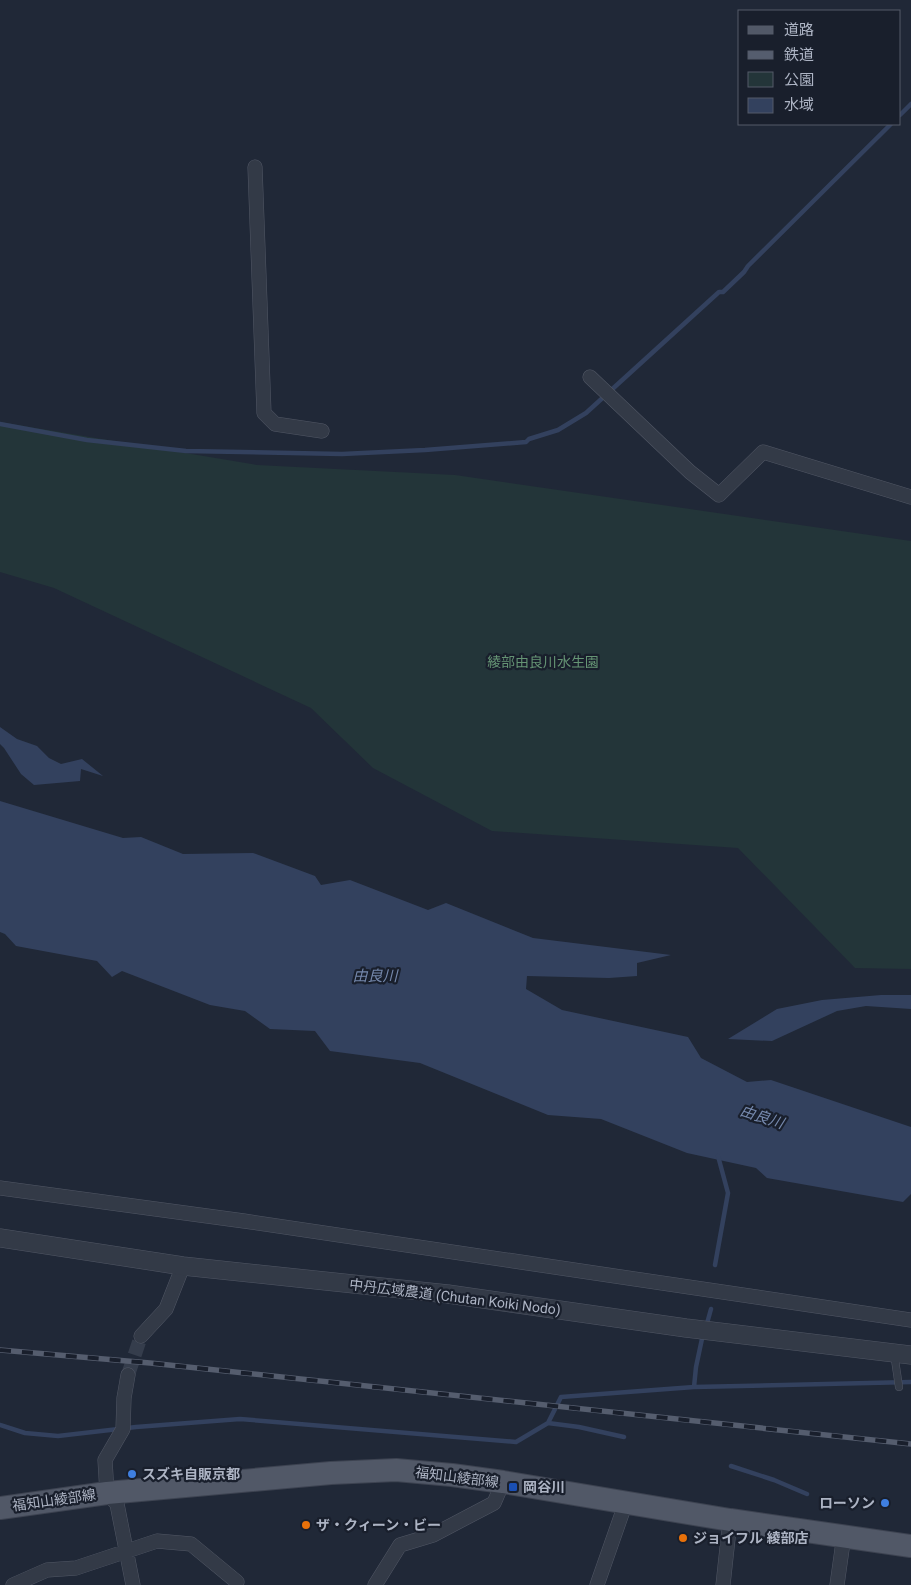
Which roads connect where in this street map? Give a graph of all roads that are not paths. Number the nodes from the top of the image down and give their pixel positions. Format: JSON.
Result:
{"nodes":[{"id":1,"x":256,"y":167,"type":"dead end"},
{"id":2,"x":590,"y":377,"type":"dead end"},
{"id":3,"x":322,"y":431,"type":"dead end"},
{"id":4,"x":911,"y":497,"type":"edge"},
{"id":5,"x":0,"y":1188,"type":"edge"},
{"id":6,"x":0,"y":1238,"type":"edge"},
{"id":7,"x":183,"y":1266,"type":"junction"},
{"id":8,"x":911,"y":1320,"type":"edge"},
{"id":9,"x":141,"y":1336,"type":"tunnel mouth"},
{"id":10,"x":902,"y":1354,"type":"edge"},
{"id":11,"x":128,"y":1375,"type":"tunnel mouth"},
{"id":12,"x":899,"y":1387,"type":"dead end"},
{"id":13,"x":503,"y":1482,"type":"junction"},
{"id":14,"x":107,"y":1493,"type":"junction"},
{"id":15,"x":626,"y":1502,"type":"junction"},
{"id":16,"x":0,"y":1508,"type":"edge"},
{"id":17,"x":730,"y":1520,"type":"junction"},
{"id":18,"x":844,"y":1535,"type":"junction"},
{"id":19,"x":911,"y":1546,"type":"edge"},
{"id":20,"x":126,"y":1551,"type":"junction"},
{"id":21,"x":237,"y":1582,"type":"dead end"},
{"id":22,"x":12,"y":1585,"type":"edge"},
{"id":23,"x":133,"y":1585,"type":"edge"},
{"id":24,"x":374,"y":1585,"type":"edge"},
{"id":25,"x":597,"y":1585,"type":"edge"},
{"id":26,"x":723,"y":1585,"type":"edge"},
{"id":27,"x":837,"y":1585,"type":"edge"}],
"edges":[{"from":1,"to":3,"type":"street"},
{"from":2,"to":4,"type":"street"},
{"from":5,"to":8,"type":"street"},
{"from":6,"to":7,"type":"street","name":"中丹広域農道 (Chutan Koiki Nodo)"},
{"from":7,"to":9,"type":"street"},
{"from":7,"to":10,"type":"street","name":"中丹広域農道 (Chutan Koiki Nodo)"},
{"from":10,"to":12,"type":"lane"},
{"from":11,"to":14,"type":"street"},
{"from":13,"to":14,"type":"main road","name":"福知山綾部線"},
{"from":13,"to":15,"type":"main road","name":"福知山綾部線"},
{"from":13,"to":24,"type":"street"},
{"from":14,"to":16,"type":"main road","name":"福知山綾部線"},
{"from":14,"to":20,"type":"street"},
{"from":15,"to":17,"type":"main road","name":"福知山綾部線"},
{"from":15,"to":25,"type":"street"},
{"from":17,"to":18,"type":"main road","name":"福知山綾部線"},
{"from":17,"to":26,"type":"street"},
{"from":18,"to":19,"type":"main road","name":"福知山綾部線"},
{"from":18,"to":27,"type":"street"},
{"from":20,"to":21,"type":"street"},
{"from":20,"to":22,"type":"street"},
{"from":20,"to":23,"type":"street"}]}
